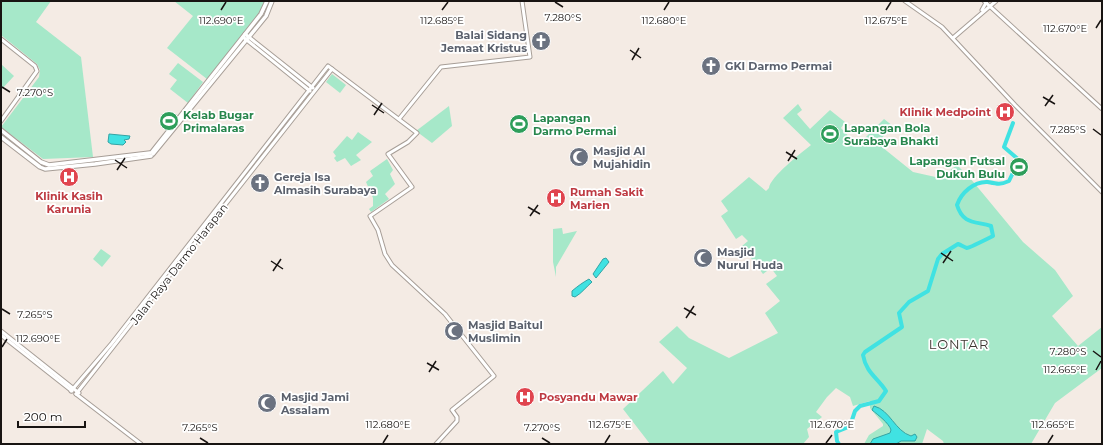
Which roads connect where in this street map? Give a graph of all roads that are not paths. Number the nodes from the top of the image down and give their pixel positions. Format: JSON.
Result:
{"nodes":[{"id":1,"x":267,"y":1,"type":"edge"},
{"id":2,"x":272,"y":1,"type":"edge"},
{"id":3,"x":522,"y":1,"type":"edge"},
{"id":4,"x":905,"y":1,"type":"edge"},
{"id":5,"x":996,"y":1,"type":"edge"},
{"id":6,"x":986,"y":3,"type":"edge"},
{"id":7,"x":246,"y":37,"type":"junction"},
{"id":8,"x":953,"y":38,"type":"junction"},
{"id":9,"x":1,"y":39,"type":"edge"},
{"id":10,"x":332,"y":69,"type":"junction"},
{"id":11,"x":311,"y":89,"type":"junction"},
{"id":12,"x":314,"y":92,"type":"junction"},
{"id":13,"x":1102,"y":109,"type":"edge"},
{"id":14,"x":2,"y":115,"type":"edge"},
{"id":15,"x":399,"y":119,"type":"junction"},
{"id":16,"x":1,"y":121,"type":"edge"},
{"id":17,"x":1,"y":130,"type":"edge"},
{"id":18,"x":1,"y":137,"type":"edge"},
{"id":19,"x":151,"y":154,"type":"junction"},
{"id":20,"x":94,"y":162,"type":"junction"},
{"id":21,"x":1102,"y":192,"type":"edge"},
{"id":22,"x":1,"y":331,"type":"edge"},
{"id":23,"x":1,"y":335,"type":"edge"},
{"id":24,"x":75,"y":391,"type":"junction"},
{"id":25,"x":141,"y":444,"type":"edge"},
{"id":26,"x":436,"y":444,"type":"edge"}],
"edges":[{"from":1,"to":7,"type":"main road"},
{"from":2,"to":7,"type":"main road"},
{"from":3,"to":15,"type":"street"},
{"from":4,"to":8,"type":"street"},
{"from":5,"to":6,"type":"street"},
{"from":6,"to":8,"type":"street"},
{"from":6,"to":13,"type":"street"},
{"from":7,"to":11,"type":"street"},
{"from":7,"to":19,"type":"main road"},
{"from":7,"to":19,"type":"main road"},
{"from":8,"to":21,"type":"street"},
{"from":9,"to":14,"type":"street"},
{"from":10,"to":11,"type":"street","name":"Jalan Raya Darmo Harapan"},
{"from":10,"to":12,"type":"street","name":"Jalan Raya Darmo Harapan"},
{"from":10,"to":15,"type":"street"},
{"from":11,"to":12,"type":"street"},
{"from":11,"to":24,"type":"street","name":"Jalan Raya Darmo Harapan"},
{"from":12,"to":24,"type":"street","name":"Jalan Raya Darmo Harapan"},
{"from":14,"to":16,"type":"street"},
{"from":15,"to":26,"type":"street"},
{"from":17,"to":20,"type":"main road"},
{"from":18,"to":20,"type":"main road"},
{"from":19,"to":20,"type":"main road"},
{"from":22,"to":24,"type":"street"},
{"from":23,"to":24,"type":"street"},
{"from":24,"to":25,"type":"street"}]}
